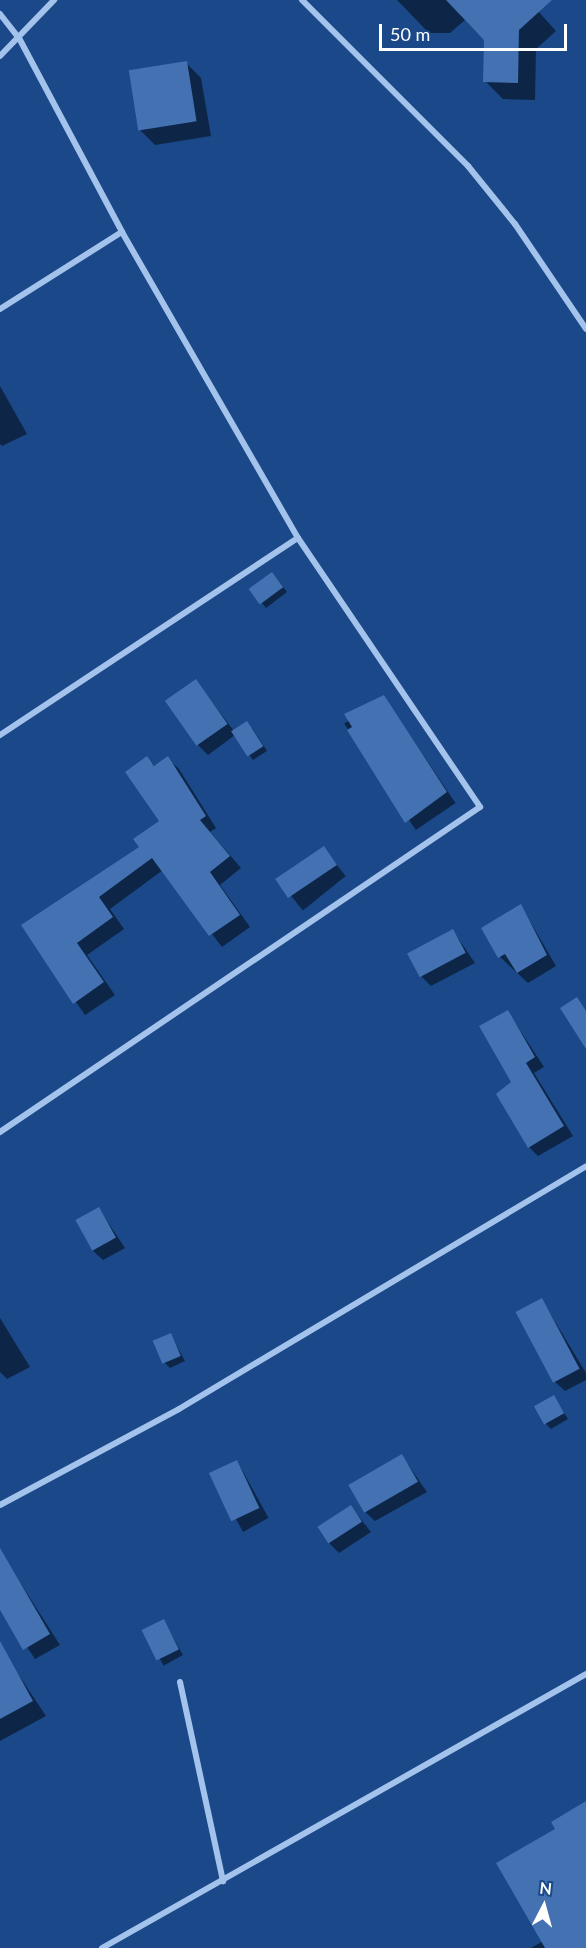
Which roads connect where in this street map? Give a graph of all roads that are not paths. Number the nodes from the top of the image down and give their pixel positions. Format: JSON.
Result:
{"nodes":[{"id":1,"x":54,"y":0,"type":"edge"},
{"id":2,"x":302,"y":0,"type":"edge"},
{"id":3,"x":0,"y":14,"type":"edge"},
{"id":4,"x":19,"y":38,"type":"junction"},
{"id":5,"x":0,"y":56,"type":"edge"},
{"id":6,"x":122,"y":232,"type":"junction"},
{"id":7,"x":0,"y":309,"type":"edge"},
{"id":8,"x":586,"y":329,"type":"edge"},
{"id":9,"x":298,"y":538,"type":"junction"},
{"id":10,"x":0,"y":735,"type":"edge"},
{"id":11,"x":0,"y":1132,"type":"edge"},
{"id":12,"x":586,"y":1166,"type":"edge"},
{"id":13,"x":0,"y":1505,"type":"edge"},
{"id":14,"x":586,"y":1674,"type":"edge"},
{"id":15,"x":180,"y":1682,"type":"dead end"},
{"id":16,"x":224,"y":1881,"type":"junction"},
{"id":17,"x":102,"y":1948,"type":"edge"}],
"edges":[{"from":1,"to":4,"type":"street"},
{"from":2,"to":8,"type":"street"},
{"from":3,"to":4,"type":"street"},
{"from":4,"to":5,"type":"street"},
{"from":4,"to":6,"type":"street"},
{"from":6,"to":7,"type":"street"},
{"from":6,"to":9,"type":"street"},
{"from":9,"to":10,"type":"street"},
{"from":9,"to":11,"type":"street"},
{"from":12,"to":13,"type":"street"},
{"from":14,"to":16,"type":"street"},
{"from":15,"to":16,"type":"street"},
{"from":16,"to":17,"type":"street"}]}
